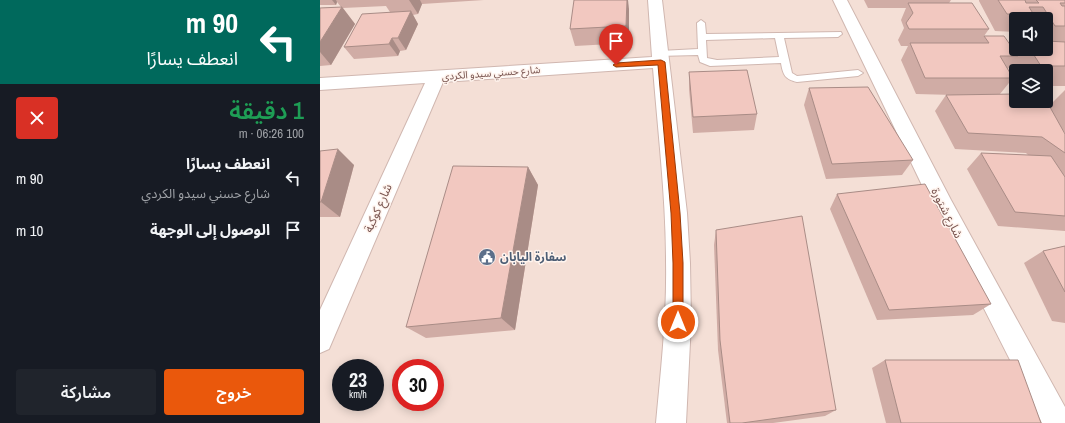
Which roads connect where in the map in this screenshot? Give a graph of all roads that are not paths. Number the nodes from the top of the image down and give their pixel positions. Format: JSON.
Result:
{"nodes":[{"id":1,"x":656,"y":0,"type":"edge"},
{"id":2,"x":840,"y":0,"type":"edge"},
{"id":3,"x":701,"y":23,"type":"dead end"},
{"id":4,"x":838,"y":34,"type":"dead end"},
{"id":5,"x":779,"y":36,"type":"junction"},
{"id":6,"x":702,"y":37,"type":"junction"},
{"id":7,"x":703,"y":52,"type":"junction"},
{"id":8,"x":661,"y":58,"type":"junction"},
{"id":9,"x":785,"y":60,"type":"junction"},
{"id":10,"x":858,"y":73,"type":"dead end"},
{"id":11,"x":437,"y":76,"type":"junction"},
{"id":12,"x":320,"y":84,"type":"edge"},
{"id":13,"x":320,"y":340,"type":"edge"},
{"id":14,"x":671,"y":423,"type":"edge"},
{"id":15,"x":1058,"y":423,"type":"edge"}],
"edges":[{"from":1,"to":8,"type":"street"},
{"from":2,"to":15,"type":"street","name":"شارع شتورة"},
{"from":3,"to":6,"type":"lane"},
{"from":4,"to":5,"type":"lane"},
{"from":5,"to":6,"type":"lane"},
{"from":5,"to":9,"type":"lane"},
{"from":6,"to":7,"type":"lane"},
{"from":7,"to":8,"type":"lane"},
{"from":7,"to":9,"type":"lane"},
{"from":8,"to":11,"type":"street","name":"شارع حسني سيدو الكردي"},
{"from":8,"to":14,"type":"street"},
{"from":9,"to":10,"type":"lane"},
{"from":11,"to":12,"type":"street","name":"شارع حسني سيدو الكردي"},
{"from":11,"to":13,"type":"street","name":"شارع كوكبة"}]}
